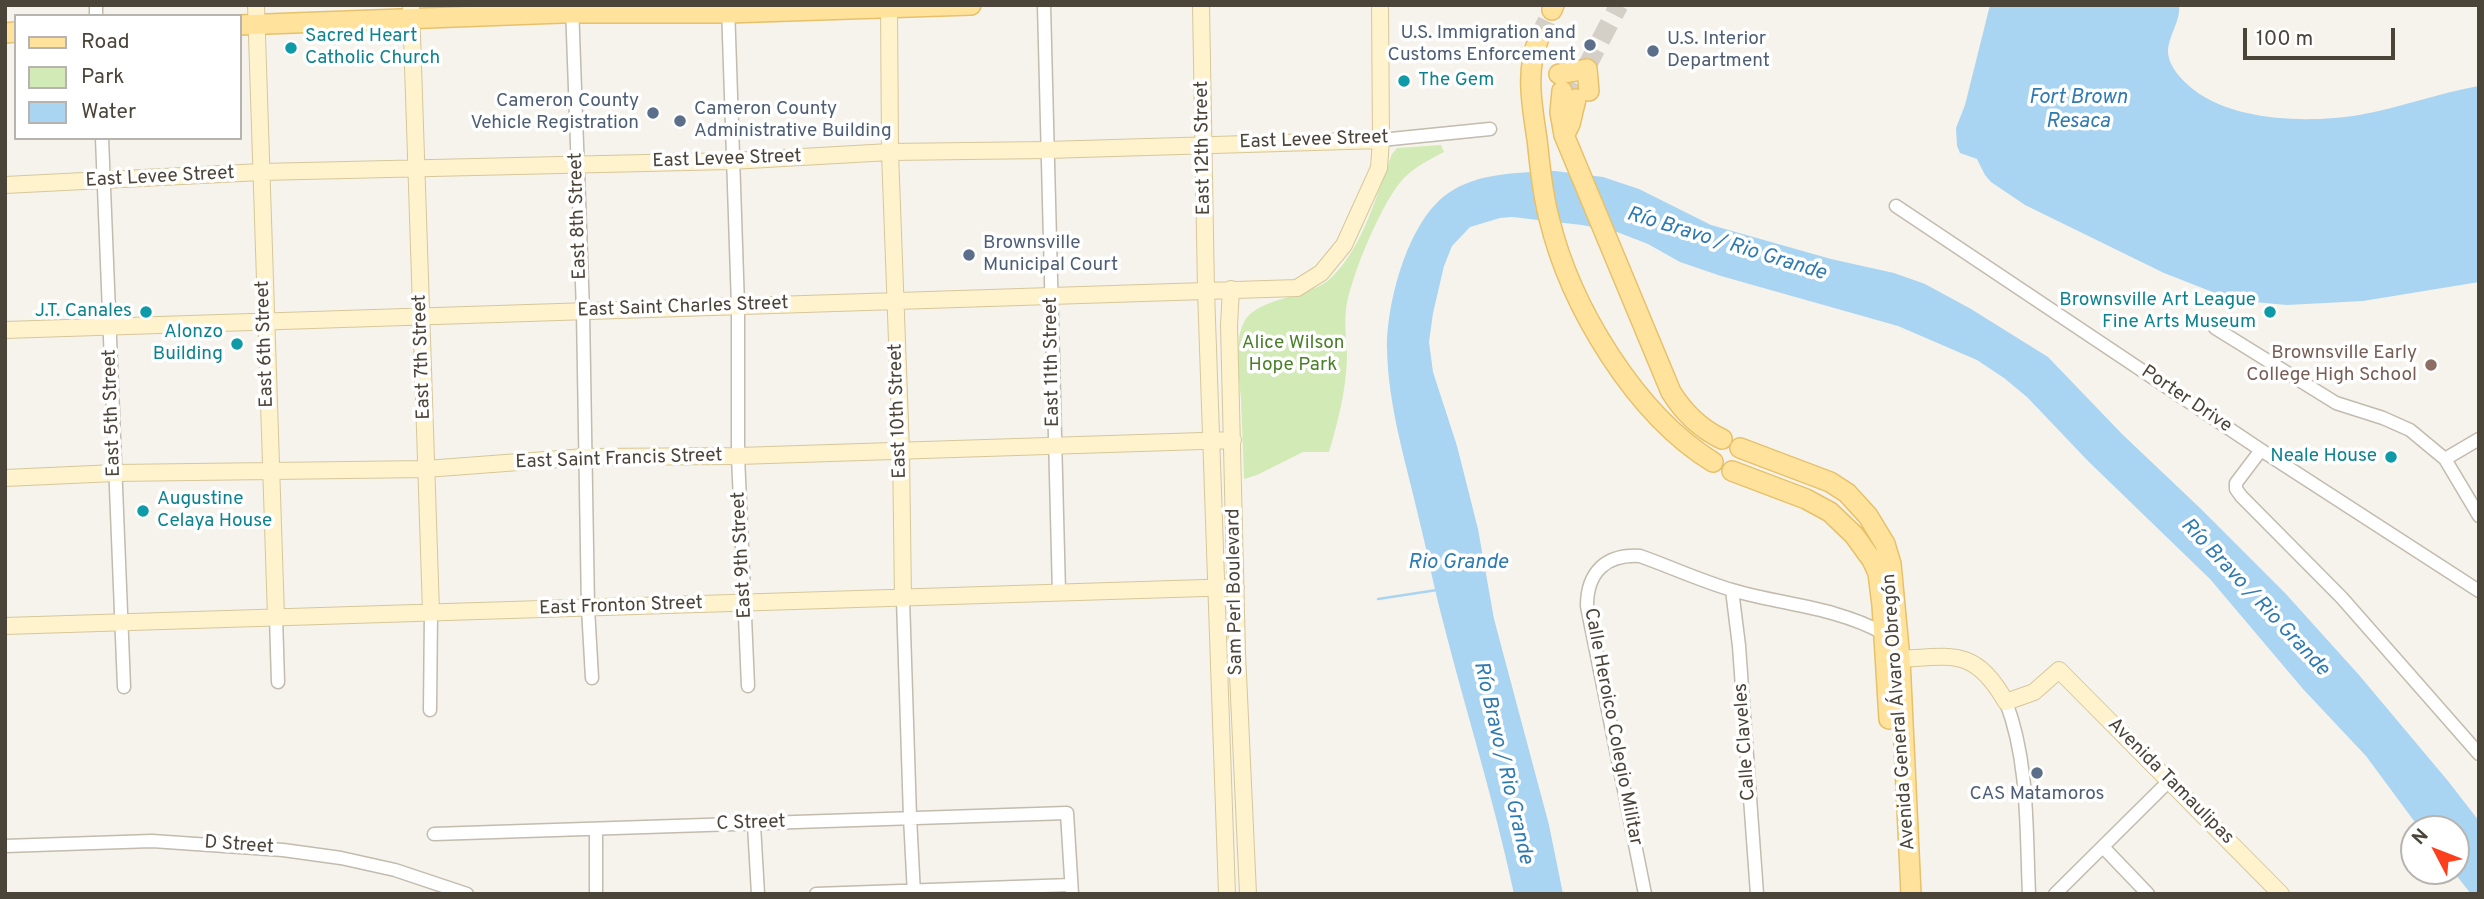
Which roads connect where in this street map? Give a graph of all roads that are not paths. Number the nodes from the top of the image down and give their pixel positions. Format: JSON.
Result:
{"nodes":[{"id":1,"x":971,"y":5,"type":"edge"},
{"id":2,"x":1044,"y":5,"type":"edge"},
{"id":3,"x":1201,"y":5,"type":"edge"},
{"id":4,"x":1380,"y":5,"type":"edge"},
{"id":5,"x":889,"y":7,"type":"edge"},
{"id":6,"x":572,"y":9,"type":"edge"},
{"id":7,"x":728,"y":9,"type":"edge"},
{"id":8,"x":412,"y":11,"type":"edge"},
{"id":9,"x":251,"y":18,"type":"edge"},
{"id":10,"x":1539,"y":38,"type":"tunnel mouth"},
{"id":11,"x":1574,"y":85,"type":"tunnel mouth"},
{"id":12,"x":1490,"y":129,"type":"dead end"},
{"id":13,"x":102,"y":140,"type":"edge"},
{"id":14,"x":1381,"y":140,"type":"junction"},
{"id":15,"x":1205,"y":145,"type":"junction"},
{"id":16,"x":1047,"y":150,"type":"junction"},
{"id":17,"x":890,"y":152,"type":"junction"},
{"id":18,"x":731,"y":161,"type":"junction"},
{"id":19,"x":577,"y":164,"type":"junction"},
{"id":20,"x":417,"y":170,"type":"junction"},
{"id":21,"x":261,"y":172,"type":"junction"},
{"id":22,"x":104,"y":182,"type":"junction"},
{"id":23,"x":5,"y":185,"type":"edge"},
{"id":24,"x":1896,"y":206,"type":"dead end"},
{"id":25,"x":1231,"y":289,"type":"junction"},
{"id":26,"x":1206,"y":291,"type":"junction"},
{"id":27,"x":1051,"y":296,"type":"junction"},
{"id":28,"x":895,"y":302,"type":"junction"},
{"id":29,"x":738,"y":306,"type":"junction"},
{"id":30,"x":583,"y":311,"type":"junction"},
{"id":31,"x":421,"y":316,"type":"junction"},
{"id":32,"x":265,"y":323,"type":"junction"},
{"id":33,"x":109,"y":325,"type":"junction"},
{"id":34,"x":2214,"y":328,"type":"dead end"},
{"id":35,"x":5,"y":330,"type":"edge"},
{"id":36,"x":1211,"y":439,"type":"junction"},
{"id":37,"x":1722,"y":439,"type":"dead end"},
{"id":38,"x":2479,"y":439,"type":"edge"},
{"id":39,"x":1233,"y":440,"type":"junction"},
{"id":40,"x":1055,"y":444,"type":"junction"},
{"id":41,"x":1740,"y":448,"type":"dead end"},
{"id":42,"x":901,"y":450,"type":"junction"},
{"id":43,"x":2261,"y":450,"type":"junction"},
{"id":44,"x":738,"y":456,"type":"junction"},
{"id":45,"x":585,"y":457,"type":"junction"},
{"id":46,"x":2445,"y":458,"type":"junction"},
{"id":47,"x":1713,"y":462,"type":"dead end"},
{"id":48,"x":426,"y":469,"type":"junction"},
{"id":49,"x":270,"y":470,"type":"junction"},
{"id":50,"x":1732,"y":471,"type":"dead end"},
{"id":51,"x":115,"y":473,"type":"junction"},
{"id":52,"x":5,"y":478,"type":"edge"},
{"id":53,"x":2479,"y":516,"type":"edge"},
{"id":54,"x":1216,"y":587,"type":"junction"},
{"id":55,"x":1236,"y":587,"type":"junction"},
{"id":56,"x":1732,"y":590,"type":"junction"},
{"id":57,"x":2479,"y":591,"type":"edge"},
{"id":58,"x":1059,"y":593,"type":"junction"},
{"id":59,"x":903,"y":599,"type":"junction"},
{"id":60,"x":745,"y":602,"type":"junction"},
{"id":61,"x":588,"y":608,"type":"junction"},
{"id":62,"x":431,"y":612,"type":"junction"},
{"id":63,"x":276,"y":617,"type":"junction"},
{"id":64,"x":120,"y":622,"type":"junction"},
{"id":65,"x":5,"y":626,"type":"edge"},
{"id":66,"x":1883,"y":633,"type":"junction"},
{"id":67,"x":1899,"y":659,"type":"junction"},
{"id":68,"x":592,"y":678,"type":"dead end"},
{"id":69,"x":278,"y":682,"type":"dead end"},
{"id":70,"x":748,"y":686,"type":"dead end"},
{"id":71,"x":124,"y":687,"type":"dead end"},
{"id":72,"x":2006,"y":702,"type":"junction"},
{"id":73,"x":430,"y":710,"type":"dead end"},
{"id":74,"x":1897,"y":748,"type":"junction"},
{"id":75,"x":2479,"y":754,"type":"edge"},
{"id":76,"x":2169,"y":781,"type":"junction"},
{"id":77,"x":910,"y":817,"type":"junction"},
{"id":78,"x":754,"y":825,"type":"junction"},
{"id":79,"x":596,"y":828,"type":"junction"},
{"id":80,"x":434,"y":834,"type":"dead end"},
{"id":81,"x":5,"y":846,"type":"edge"},
{"id":82,"x":2102,"y":847,"type":"junction"},
{"id":83,"x":1071,"y":890,"type":"edge"},
{"id":84,"x":914,"y":892,"type":"edge"},
{"id":85,"x":467,"y":894,"type":"edge"},
{"id":86,"x":596,"y":894,"type":"edge"},
{"id":87,"x":758,"y":894,"type":"edge"},
{"id":88,"x":817,"y":894,"type":"edge"},
{"id":89,"x":1227,"y":894,"type":"edge"},
{"id":90,"x":1248,"y":894,"type":"edge"},
{"id":91,"x":1645,"y":894,"type":"edge"},
{"id":92,"x":1757,"y":894,"type":"edge"},
{"id":93,"x":1899,"y":894,"type":"edge"},
{"id":94,"x":1911,"y":894,"type":"edge"},
{"id":95,"x":2029,"y":894,"type":"edge"},
{"id":96,"x":2055,"y":894,"type":"edge"},
{"id":97,"x":2148,"y":894,"type":"edge"},
{"id":98,"x":2281,"y":894,"type":"edge"}],
"edges":[{"from":1,"to":5,"type":"main road"},
{"from":2,"to":16,"type":"street","name":"East 11th Street"},
{"from":3,"to":15,"type":"street","name":"East 12th Street"},
{"from":4,"to":14,"type":"street","name":"East Saint Charles Street"},
{"from":5,"to":7,"type":"main road"},
{"from":5,"to":17,"type":"street","name":"East 10th Street"},
{"from":6,"to":7,"type":"main road"},
{"from":6,"to":8,"type":"main road"},
{"from":6,"to":19,"type":"street","name":"East 8th Street"},
{"from":7,"to":18,"type":"street","name":"East 9th Street"},
{"from":8,"to":9,"type":"main road"},
{"from":8,"to":20,"type":"street","name":"East 7th Street"},
{"from":9,"to":21,"type":"street","name":"East 6th Street"},
{"from":10,"to":47,"type":"main road"},
{"from":11,"to":37,"type":"main road"},
{"from":12,"to":14,"type":"street","name":"East Levee Street"},
{"from":13,"to":22,"type":"street","name":"East 5th Street"},
{"from":14,"to":15,"type":"street","name":"East Levee Street"},
{"from":14,"to":25,"type":"street","name":"East Saint Charles Street"},
{"from":15,"to":16,"type":"street","name":"East Levee Street"},
{"from":15,"to":26,"type":"street","name":"East 12th Street"},
{"from":16,"to":17,"type":"street","name":"East Levee Street"},
{"from":16,"to":27,"type":"street","name":"East 11th Street"},
{"from":17,"to":18,"type":"street","name":"East Levee Street"},
{"from":17,"to":28,"type":"street","name":"East 10th Street"},
{"from":18,"to":19,"type":"street","name":"East Levee Street"},
{"from":18,"to":29,"type":"street","name":"East 9th Street"},
{"from":19,"to":20,"type":"street","name":"East Levee Street"},
{"from":19,"to":30,"type":"street","name":"East 8th Street"},
{"from":20,"to":21,"type":"street","name":"East Levee Street"},
{"from":20,"to":31,"type":"street","name":"East 7th Street"},
{"from":21,"to":22,"type":"street","name":"East Levee Street"},
{"from":21,"to":32,"type":"street","name":"East 6th Street"},
{"from":22,"to":23,"type":"street","name":"East Levee Street"},
{"from":22,"to":33,"type":"street","name":"East 5th Street"},
{"from":24,"to":43,"type":"street","name":"Porter Drive"},
{"from":25,"to":26,"type":"street","name":"East Saint Charles Street"},
{"from":25,"to":39,"type":"street","name":"Sam Perl Boulevard"},
{"from":26,"to":27,"type":"street","name":"East Saint Charles Street"},
{"from":26,"to":36,"type":"street","name":"Sam Perl Boulevard"},
{"from":27,"to":28,"type":"street","name":"East Saint Charles Street"},
{"from":27,"to":40,"type":"street","name":"East 11th Street"},
{"from":28,"to":29,"type":"street","name":"East Saint Charles Street"},
{"from":28,"to":42,"type":"street","name":"East 10th Street"},
{"from":29,"to":30,"type":"street","name":"East Saint Charles Street"},
{"from":29,"to":44,"type":"street","name":"East 9th Street"},
{"from":30,"to":31,"type":"street","name":"East Saint Charles Street"},
{"from":30,"to":45,"type":"street","name":"East 8th Street"},
{"from":31,"to":32,"type":"street","name":"East Saint Charles Street"},
{"from":31,"to":48,"type":"street","name":"East 7th Street"},
{"from":32,"to":33,"type":"street","name":"East Saint Charles Street"},
{"from":32,"to":49,"type":"street","name":"East 6th Street"},
{"from":33,"to":35,"type":"street","name":"East Saint Charles Street"},
{"from":33,"to":51,"type":"street","name":"East 5th Street"},
{"from":34,"to":46,"type":"street"},
{"from":36,"to":39,"type":"street","name":"East Saint Francis Street"},
{"from":36,"to":40,"type":"street","name":"East Saint Francis Street"},
{"from":36,"to":54,"type":"street","name":"Sam Perl Boulevard"},
{"from":38,"to":46,"type":"street"},
{"from":39,"to":55,"type":"street","name":"Sam Perl Boulevard"},
{"from":40,"to":42,"type":"street","name":"East Saint Francis Street"},
{"from":40,"to":58,"type":"street","name":"East 11th Street"},
{"from":41,"to":67,"type":"main road","name":"Avenida General Álvaro Obregón"},
{"from":42,"to":44,"type":"street","name":"East Saint Francis Street"},
{"from":42,"to":59,"type":"street","name":"East 10th Street"},
{"from":43,"to":57,"type":"street","name":"Porter Drive"},
{"from":43,"to":75,"type":"street"},
{"from":44,"to":45,"type":"street","name":"East Saint Francis Street"},
{"from":44,"to":60,"type":"street","name":"East 9th Street"},
{"from":45,"to":48,"type":"street","name":"East Saint Francis Street"},
{"from":45,"to":61,"type":"street","name":"East 8th Street"},
{"from":46,"to":53,"type":"street"},
{"from":48,"to":49,"type":"street","name":"East Saint Francis Street"},
{"from":48,"to":62,"type":"street","name":"East 7th Street"},
{"from":49,"to":51,"type":"street","name":"East Saint Francis Street"},
{"from":49,"to":63,"type":"street","name":"East 6th Street"},
{"from":50,"to":66,"type":"main road","name":"Avenida General Álvaro Obregón"},
{"from":51,"to":52,"type":"street","name":"East Saint Francis Street"},
{"from":51,"to":64,"type":"street","name":"East 5th Street"},
{"from":54,"to":55,"type":"street","name":"East Fronton Street"},
{"from":54,"to":58,"type":"street","name":"East Fronton Street"},
{"from":54,"to":89,"type":"street","name":"Sam Perl Boulevard"},
{"from":55,"to":90,"type":"street","name":"Sam Perl Boulevard"},
{"from":56,"to":66,"type":"street","name":"Calle Heroico Colegio Militar"},
{"from":56,"to":91,"type":"street","name":"Calle Heroico Colegio Militar"},
{"from":56,"to":92,"type":"street","name":"Calle Claveles"},
{"from":58,"to":59,"type":"street","name":"East Fronton Street"},
{"from":59,"to":60,"type":"street","name":"East Fronton Street"},
{"from":59,"to":77,"type":"street","name":"East 10th Street"},
{"from":60,"to":61,"type":"street","name":"East Fronton Street"},
{"from":60,"to":70,"type":"street","name":"East 9th Street"},
{"from":61,"to":62,"type":"street","name":"East Fronton Street"},
{"from":61,"to":68,"type":"street","name":"East 8th Street"},
{"from":62,"to":63,"type":"street","name":"East Fronton Street"},
{"from":62,"to":73,"type":"street","name":"East 7th Street"},
{"from":63,"to":64,"type":"street","name":"East Fronton Street"},
{"from":63,"to":69,"type":"street","name":"East 6th Street"},
{"from":64,"to":65,"type":"street","name":"East Fronton Street"},
{"from":64,"to":71,"type":"street","name":"East 5th Street"},
{"from":66,"to":74,"type":"main road","name":"Avenida General Álvaro Obregón"},
{"from":67,"to":72,"type":"street"},
{"from":67,"to":74,"type":"main road","name":"Avenida General Álvaro Obregón"},
{"from":72,"to":76,"type":"street","name":"Avenida Tamaulipas"},
{"from":72,"to":95,"type":"street"},
{"from":74,"to":93,"type":"main road","name":"Avenida General Álvaro Obregón"},
{"from":74,"to":94,"type":"main road","name":"Avenida General Álvaro Obregón"},
{"from":76,"to":82,"type":"street"},
{"from":76,"to":98,"type":"street","name":"Avenida Tamaulipas"},
{"from":77,"to":78,"type":"street","name":"C Street"},
{"from":77,"to":83,"type":"street","name":"C Street"},
{"from":77,"to":84,"type":"street","name":"East 10th Street"},
{"from":78,"to":79,"type":"street","name":"C Street"},
{"from":78,"to":87,"type":"street"},
{"from":79,"to":80,"type":"street","name":"C Street"},
{"from":79,"to":86,"type":"street"},
{"from":81,"to":85,"type":"street","name":"D Street"},
{"from":82,"to":96,"type":"street"},
{"from":82,"to":97,"type":"street"},
{"from":83,"to":84,"type":"street"},
{"from":84,"to":88,"type":"street"}]}
